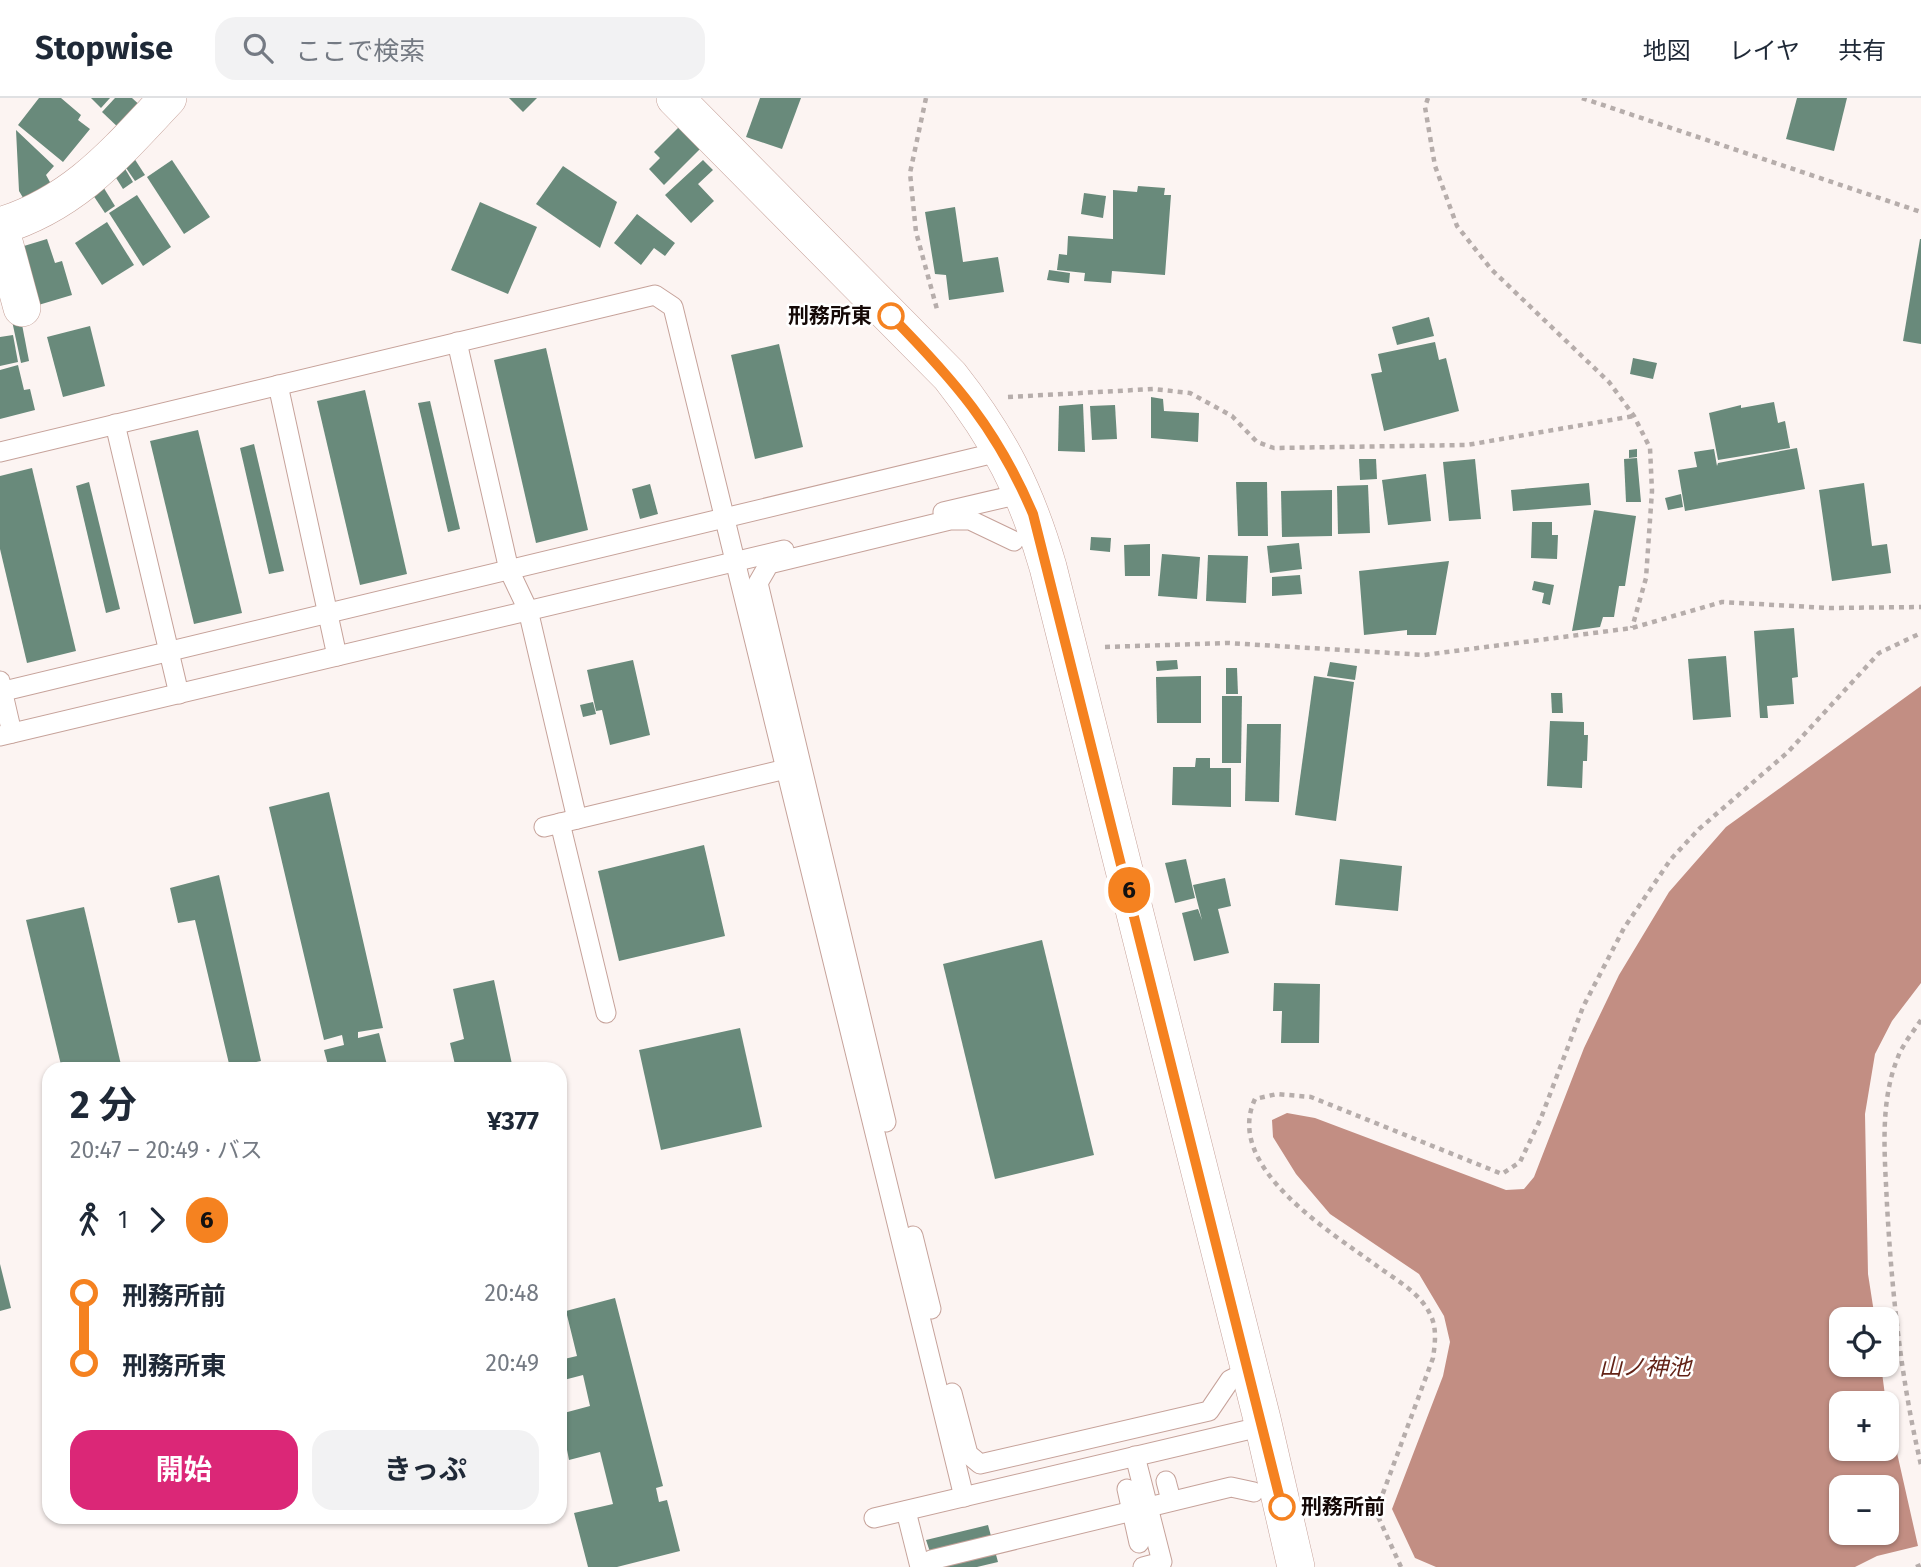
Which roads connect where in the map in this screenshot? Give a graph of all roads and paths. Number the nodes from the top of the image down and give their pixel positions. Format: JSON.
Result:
{"nodes":[{"id":1,"x":168,"y":98,"type":"edge"},
{"id":2,"x":675,"y":98,"type":"edge"},
{"id":3,"x":926,"y":98,"type":"edge"},
{"id":4,"x":1428,"y":98,"type":"edge"},
{"id":5,"x":1582,"y":98,"type":"edge"},
{"id":6,"x":1921,"y":212,"type":"edge"},
{"id":7,"x":0,"y":227,"type":"edge"},
{"id":8,"x":22,"y":308,"type":"dead end"},
{"id":9,"x":939,"y":317,"type":"dead end"},
{"id":10,"x":457,"y":342,"type":"junction"},
{"id":11,"x":278,"y":385,"type":"junction"},
{"id":12,"x":980,"y":414,"type":"junction"},
{"id":13,"x":1634,"y":415,"type":"junction"},
{"id":14,"x":115,"y":424,"type":"junction"},
{"id":15,"x":1003,"y":451,"type":"junction"},
{"id":16,"x":0,"y":452,"type":"edge"},
{"id":17,"x":1024,"y":493,"type":"junction"},
{"id":18,"x":724,"y":518,"type":"junction"},
{"id":19,"x":1014,"y":541,"type":"dead end"},
{"id":20,"x":735,"y":561,"type":"junction"},
{"id":21,"x":509,"y":570,"type":"junction"},
{"id":22,"x":1921,"y":607,"type":"edge"},
{"id":23,"x":528,"y":610,"type":"junction"},
{"id":24,"x":328,"y":613,"type":"junction"},
{"id":25,"x":1632,"y":628,"type":"junction"},
{"id":26,"x":1921,"y":633,"type":"edge"},
{"id":27,"x":1069,"y":648,"type":"junction"},
{"id":28,"x":169,"y":651,"type":"junction"},
{"id":29,"x":337,"y":656,"type":"junction"},
{"id":30,"x":1,"y":688,"type":"edge"},
{"id":31,"x":179,"y":694,"type":"junction"},
{"id":32,"x":6,"y":735,"type":"edge"},
{"id":33,"x":786,"y":769,"type":"junction"},
{"id":34,"x":560,"y":823,"type":"junction"},
{"id":35,"x":606,"y":1013,"type":"dead end"},
{"id":36,"x":1921,"y":1020,"type":"edge"},
{"id":37,"x":1250,"y":1370,"type":"junction"},
{"id":38,"x":1264,"y":1426,"type":"junction"},
{"id":39,"x":1135,"y":1456,"type":"junction"},
{"id":40,"x":1921,"y":1465,"type":"edge"},
{"id":41,"x":1127,"y":1489,"type":"dead end"},
{"id":42,"x":1254,"y":1492,"type":"dead end"},
{"id":43,"x":964,"y":1497,"type":"junction"},
{"id":44,"x":1139,"y":1508,"type":"junction"},
{"id":45,"x":906,"y":1511,"type":"junction"},
{"id":46,"x":874,"y":1518,"type":"dead end"},
{"id":47,"x":1139,"y":1543,"type":"dead end"},
{"id":48,"x":925,"y":1564,"type":"edge"},
{"id":49,"x":1156,"y":1565,"type":"edge"},
{"id":50,"x":1921,"y":1565,"type":"edge"},
{"id":51,"x":1296,"y":1567,"type":"edge"},
{"id":52,"x":1401,"y":1567,"type":"edge"},
{"id":53,"x":1916,"y":1567,"type":"edge"}],
"edges":[{"from":1,"to":7,"type":"street"},
{"from":2,"to":12,"type":"street"},
{"from":3,"to":9,"type":"path"},
{"from":4,"to":13,"type":"path"},
{"from":5,"to":6,"type":"path"},
{"from":7,"to":8,"type":"street"},
{"from":10,"to":11,"type":"lane"},
{"from":10,"to":18,"type":"lane"},
{"from":10,"to":21,"type":"lane"},
{"from":11,"to":14,"type":"lane"},
{"from":11,"to":24,"type":"lane"},
{"from":12,"to":13,"type":"path"},
{"from":12,"to":15,"type":"street"},
{"from":13,"to":25,"type":"path"},
{"from":14,"to":16,"type":"lane"},
{"from":14,"to":28,"type":"lane"},
{"from":15,"to":17,"type":"street"},
{"from":15,"to":18,"type":"lane"},
{"from":17,"to":20,"type":"lane"},
{"from":17,"to":27,"type":"street"},
{"from":18,"to":20,"type":"lane"},
{"from":18,"to":21,"type":"lane"},
{"from":19,"to":37,"type":"lane"},
{"from":20,"to":23,"type":"lane"},
{"from":20,"to":33,"type":"lane"},
{"from":21,"to":23,"type":"lane"},
{"from":21,"to":24,"type":"lane"},
{"from":22,"to":25,"type":"path"},
{"from":23,"to":29,"type":"lane"},
{"from":23,"to":34,"type":"lane"},
{"from":24,"to":28,"type":"lane"},
{"from":24,"to":29,"type":"lane"},
{"from":25,"to":27,"type":"path"},
{"from":26,"to":52,"type":"path"},
{"from":27,"to":37,"type":"street"},
{"from":28,"to":30,"type":"lane"},
{"from":28,"to":31,"type":"lane"},
{"from":29,"to":31,"type":"lane"},
{"from":30,"to":32,"type":"lane"},
{"from":31,"to":32,"type":"lane"},
{"from":33,"to":34,"type":"lane"},
{"from":33,"to":43,"type":"lane"},
{"from":34,"to":35,"type":"lane"},
{"from":36,"to":40,"type":"path"},
{"from":37,"to":38,"type":"street"},
{"from":38,"to":39,"type":"lane"},
{"from":38,"to":51,"type":"street"},
{"from":39,"to":43,"type":"lane"},
{"from":39,"to":44,"type":"lane"},
{"from":41,"to":44,"type":"lane"},
{"from":42,"to":44,"type":"lane"},
{"from":43,"to":45,"type":"lane"},
{"from":44,"to":47,"type":"lane"},
{"from":44,"to":48,"type":"lane"},
{"from":44,"to":49,"type":"lane"},
{"from":45,"to":46,"type":"lane"},
{"from":45,"to":48,"type":"lane"},
{"from":50,"to":53,"type":"path"}]}
